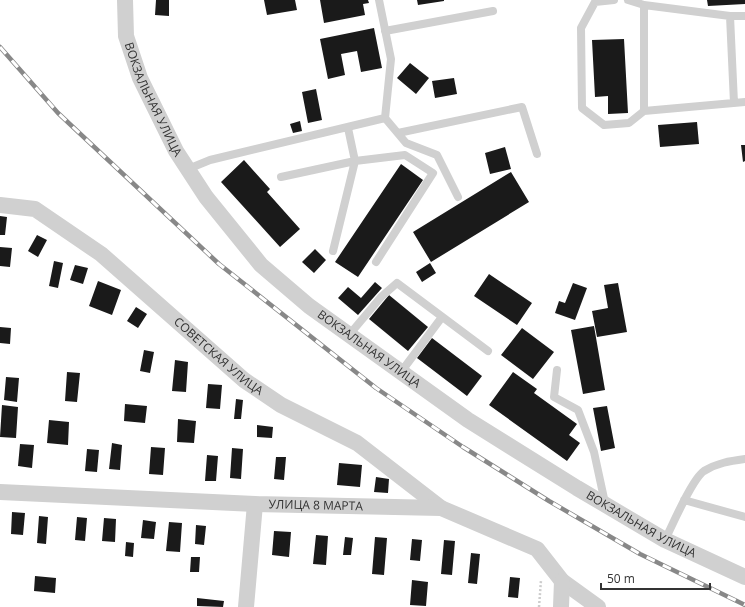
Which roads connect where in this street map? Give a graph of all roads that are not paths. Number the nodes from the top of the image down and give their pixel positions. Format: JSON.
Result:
{"nodes":[{"id":1,"x":125,"y":0,"type":"edge"},
{"id":2,"x":379,"y":0,"type":"edge"},
{"id":3,"x":614,"y":0,"type":"edge"},
{"id":4,"x":628,"y":0,"type":"edge"},
{"id":5,"x":644,"y":5,"type":"junction"},
{"id":6,"x":493,"y":11,"type":"dead end"},
{"id":7,"x":730,"y":16,"type":"junction"},
{"id":8,"x":745,"y":16,"type":"edge"},
{"id":9,"x":385,"y":31,"type":"junction"},
{"id":10,"x":745,"y":102,"type":"edge"},
{"id":11,"x":734,"y":103,"type":"junction"},
{"id":12,"x":644,"y":111,"type":"junction"},
{"id":13,"x":385,"y":118,"type":"junction"},
{"id":14,"x":348,"y":128,"type":"junction"},
{"id":15,"x":398,"y":133,"type":"junction"},
{"id":16,"x":537,"y":154,"type":"dead end"},
{"id":17,"x":355,"y":161,"type":"junction"},
{"id":18,"x":188,"y":169,"type":"junction"},
{"id":19,"x":281,"y":177,"type":"dead end"},
{"id":20,"x":458,"y":197,"type":"dead end"},
{"id":21,"x":0,"y":205,"type":"edge"},
{"id":22,"x":333,"y":251,"type":"dead end"},
{"id":23,"x":376,"y":262,"type":"dead end"},
{"id":24,"x":442,"y":317,"type":"junction"},
{"id":25,"x":349,"y":335,"type":"junction"},
{"id":26,"x":488,"y":351,"type":"dead end"},
{"id":27,"x":557,"y":370,"type":"dead end"},
{"id":28,"x":401,"y":372,"type":"junction"},
{"id":29,"x":745,"y":459,"type":"edge"},
{"id":30,"x":0,"y":492,"type":"edge"},
{"id":31,"x":684,"y":500,"type":"junction"},
{"id":32,"x":255,"y":504,"type":"junction"},
{"id":33,"x":605,"y":504,"type":"junction"},
{"id":34,"x":441,"y":508,"type":"junction"},
{"id":35,"x":745,"y":517,"type":"edge"},
{"id":36,"x":665,"y":540,"type":"junction"},
{"id":37,"x":745,"y":577,"type":"edge"},
{"id":38,"x":562,"y":581,"type":"junction"},
{"id":39,"x":246,"y":607,"type":"edge"},
{"id":40,"x":560,"y":607,"type":"edge"},
{"id":41,"x":598,"y":607,"type":"edge"}],
"edges":[{"from":1,"to":18,"type":"street","name":"ВОКЗАЛЬНАЯ УЛИЦА"},
{"from":2,"to":9,"type":"lane"},
{"from":3,"to":12,"type":"lane"},
{"from":4,"to":5,"type":"lane"},
{"from":5,"to":7,"type":"lane"},
{"from":5,"to":12,"type":"lane"},
{"from":6,"to":9,"type":"lane"},
{"from":7,"to":8,"type":"lane"},
{"from":7,"to":11,"type":"lane"},
{"from":9,"to":13,"type":"lane"},
{"from":10,"to":11,"type":"lane"},
{"from":11,"to":12,"type":"lane"},
{"from":13,"to":14,"type":"lane"},
{"from":13,"to":15,"type":"lane"},
{"from":14,"to":17,"type":"lane"},
{"from":14,"to":18,"type":"lane"},
{"from":15,"to":16,"type":"lane"},
{"from":15,"to":20,"type":"lane"},
{"from":17,"to":19,"type":"lane"},
{"from":17,"to":22,"type":"lane"},
{"from":17,"to":23,"type":"lane"},
{"from":18,"to":25,"type":"street","name":"ВОКЗАЛЬНАЯ УЛИЦА"},
{"from":21,"to":34,"type":"street","name":"СОВЕТСКАЯ УЛИЦА"},
{"from":24,"to":25,"type":"lane"},
{"from":24,"to":26,"type":"lane"},
{"from":24,"to":28,"type":"lane"},
{"from":25,"to":28,"type":"street","name":"ВОКЗАЛЬНАЯ УЛИЦА"},
{"from":27,"to":33,"type":"lane"},
{"from":28,"to":33,"type":"street","name":"ВОКЗАЛЬНАЯ УЛИЦА"},
{"from":29,"to":31,"type":"lane"},
{"from":30,"to":32,"type":"street","name":"УЛИЦА 8 МАРТА"},
{"from":31,"to":35,"type":"lane"},
{"from":31,"to":36,"type":"lane"},
{"from":32,"to":34,"type":"street","name":"УЛИЦА 8 МАРТА"},
{"from":32,"to":39,"type":"street"},
{"from":33,"to":36,"type":"street","name":"ВОКЗАЛЬНАЯ УЛИЦА"},
{"from":34,"to":38,"type":"street","name":"УЛИЦА 8 МАРТА"},
{"from":36,"to":37,"type":"street","name":"ВОКЗАЛЬНАЯ УЛИЦА"},
{"from":38,"to":40,"type":"street"},
{"from":38,"to":41,"type":"street","name":"УЛИЦА 8 МАРТА"}]}
